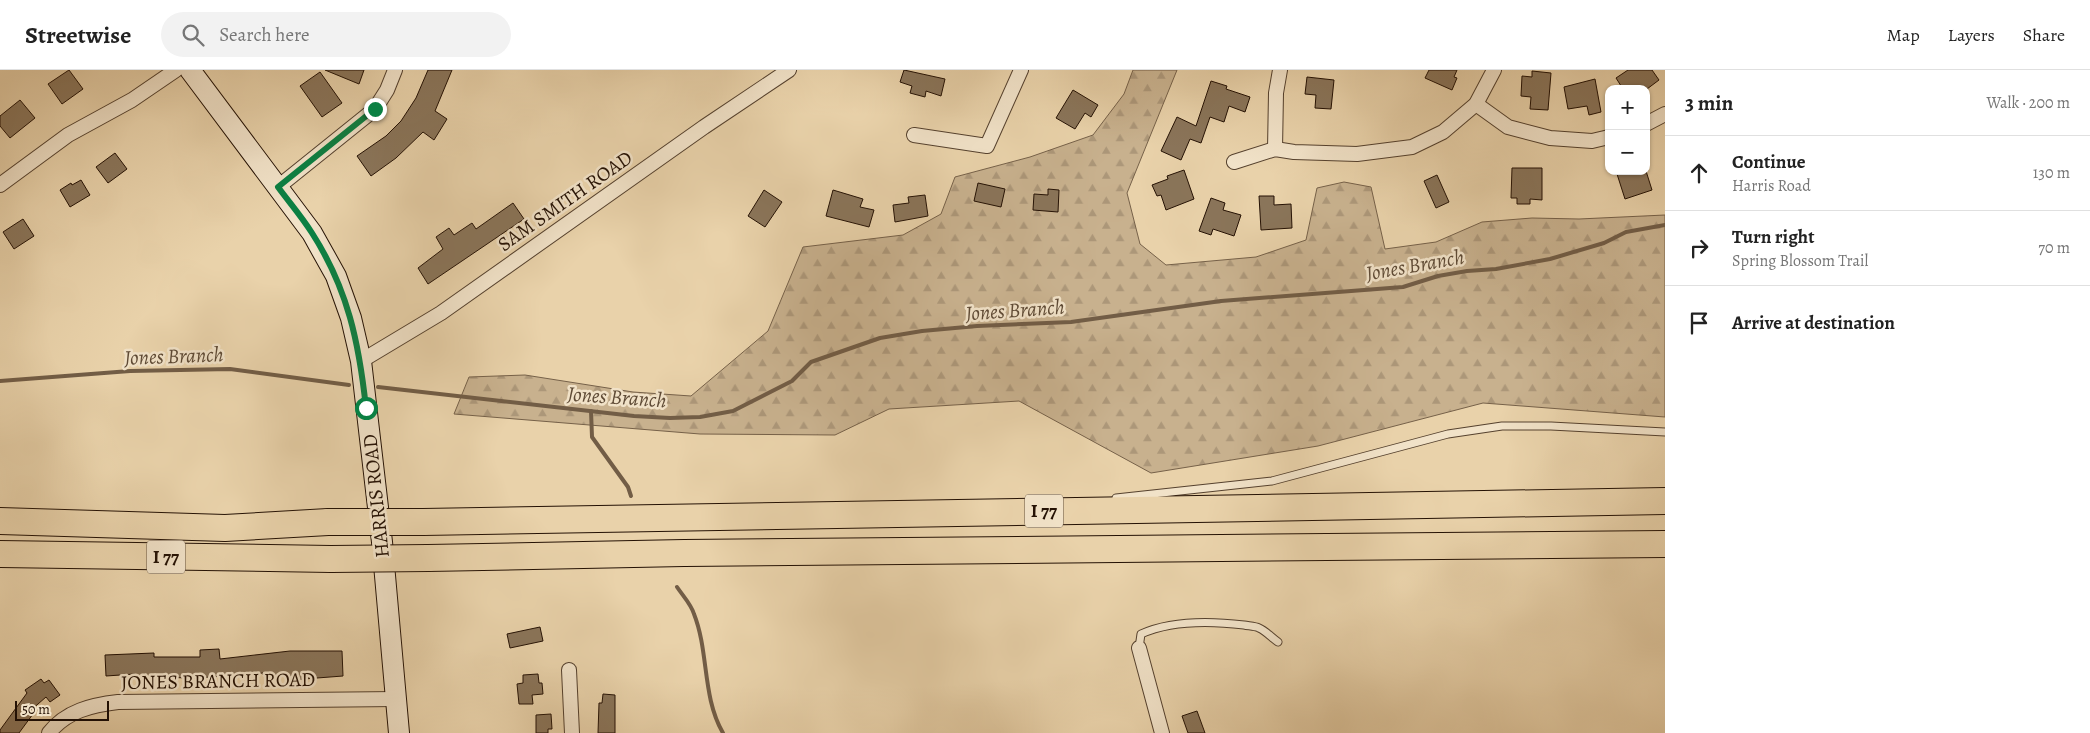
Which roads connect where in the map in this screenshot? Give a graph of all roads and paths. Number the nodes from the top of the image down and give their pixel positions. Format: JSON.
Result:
{"nodes":[{"id":1,"x":176,"y":70,"type":"edge"},
{"id":2,"x":190,"y":70,"type":"edge"},
{"id":3,"x":395,"y":70,"type":"edge"},
{"id":4,"x":789,"y":70,"type":"edge"},
{"id":5,"x":1021,"y":70,"type":"edge"},
{"id":6,"x":1280,"y":70,"type":"edge"},
{"id":7,"x":1494,"y":70,"type":"edge"},
{"id":8,"x":1476,"y":104,"type":"junction"},
{"id":9,"x":1665,"y":114,"type":"edge"},
{"id":10,"x":1650,"y":122,"type":"edge"},
{"id":11,"x":914,"y":134,"type":"dead end"},
{"id":12,"x":1605,"y":138,"type":"edge"},
{"id":13,"x":1275,"y":149,"type":"junction"},
{"id":14,"x":1234,"y":162,"type":"dead end"},
{"id":15,"x":0,"y":186,"type":"edge"},
{"id":16,"x":278,"y":187,"type":"junction"},
{"id":17,"x":361,"y":361,"type":"junction"},
{"id":18,"x":1665,"y":432,"type":"edge"},
{"id":19,"x":1111,"y":499,"type":"dead end"},
{"id":20,"x":1665,"y":501,"type":"edge"},
{"id":21,"x":1085,"y":503,"type":"dead end"},
{"id":22,"x":1042,"y":511,"type":"junction"},
{"id":23,"x":0,"y":521,"type":"edge"},
{"id":24,"x":1665,"y":544,"type":"edge"},
{"id":25,"x":0,"y":554,"type":"edge"},
{"id":26,"x":1278,"y":642,"type":"dead end"},
{"id":27,"x":1139,"y":648,"type":"joint"},
{"id":28,"x":569,"y":670,"type":"dead end"},
{"id":29,"x":396,"y":699,"type":"junction"},
{"id":30,"x":49,"y":733,"type":"edge"},
{"id":31,"x":399,"y":733,"type":"edge"},
{"id":32,"x":572,"y":733,"type":"edge"},
{"id":33,"x":1162,"y":733,"type":"edge"}],
"edges":[{"from":1,"to":15,"type":"street"},
{"from":2,"to":16,"type":"street","name":"HARRIS ROAD"},
{"from":3,"to":16,"type":"street"},
{"from":4,"to":17,"type":"street","name":"SAM SMITH ROAD"},
{"from":5,"to":11,"type":"street"},
{"from":6,"to":13,"type":"street"},
{"from":7,"to":8,"type":"street"},
{"from":8,"to":12,"type":"street"},
{"from":8,"to":13,"type":"street"},
{"from":9,"to":10,"type":"street"},
{"from":13,"to":14,"type":"street"},
{"from":16,"to":17,"type":"street","name":"HARRIS ROAD"},
{"from":17,"to":29,"type":"street","name":"HARRIS ROAD"},
{"from":18,"to":19,"type":"lane"},
{"from":20,"to":22,"type":"highway","number":"I 77"},
{"from":21,"to":22,"type":"lane"},
{"from":22,"to":23,"type":"highway","number":"I 77","bridge":true},
{"from":24,"to":25,"type":"highway","number":"I 77","bridge":true},
{"from":26,"to":27,"type":"lane"},
{"from":27,"to":33,"type":"street"},
{"from":28,"to":32,"type":"street"},
{"from":29,"to":30,"type":"street","name":"JONES BRANCH ROAD"},
{"from":29,"to":31,"type":"street","name":"HARRIS ROAD"}]}
